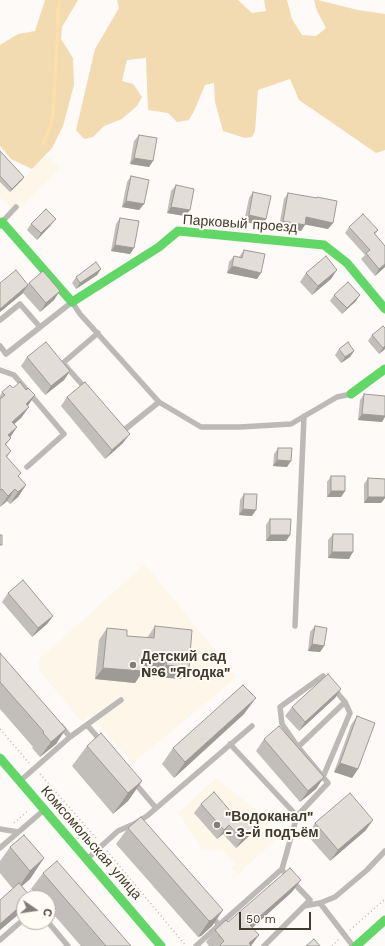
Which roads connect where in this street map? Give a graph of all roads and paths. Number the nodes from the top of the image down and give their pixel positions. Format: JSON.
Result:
{"nodes":[{"id":1,"x":16,"y":207,"type":"dead end"},
{"id":2,"x":1,"y":222,"type":"edge"},
{"id":3,"x":72,"y":302,"type":"junction"},
{"id":4,"x":385,"y":310,"type":"edge"},
{"id":5,"x":0,"y":320,"type":"edge"},
{"id":6,"x":40,"y":327,"type":"junction"},
{"id":7,"x":98,"y":333,"type":"junction"},
{"id":8,"x":0,"y":346,"type":"edge"},
{"id":9,"x":0,"y":370,"type":"edge"},
{"id":10,"x":385,"y":370,"type":"edge"},
{"id":11,"x":88,"y":391,"type":"edge"},
{"id":12,"x":352,"y":394,"type":"joint"},
{"id":13,"x":158,"y":402,"type":"junction"},
{"id":14,"x":304,"y":416,"type":"junction"},
{"id":15,"x":118,"y":426,"type":"edge"},
{"id":16,"x":28,"y":466,"type":"dead end"},
{"id":17,"x":295,"y":626,"type":"dead end"},
{"id":18,"x":121,"y":700,"type":"dead end"},
{"id":19,"x":346,"y":702,"type":"junction"},
{"id":20,"x":55,"y":719,"type":"edge"},
{"id":21,"x":87,"y":724,"type":"junction"},
{"id":22,"x":252,"y":726,"type":"dead end"},
{"id":23,"x":0,"y":729,"type":"edge"},
{"id":24,"x":70,"y":737,"type":"junction"},
{"id":25,"x":230,"y":744,"type":"junction"},
{"id":26,"x":298,"y":747,"type":"junction"},
{"id":27,"x":107,"y":748,"type":"edge"},
{"id":28,"x":0,"y":758,"type":"edge"},
{"id":29,"x":34,"y":769,"type":"junction"},
{"id":30,"x":323,"y":777,"type":"junction"},
{"id":31,"x":132,"y":778,"type":"edge"},
{"id":32,"x":20,"y":782,"type":"junction"},
{"id":33,"x":156,"y":808,"type":"junction"},
{"id":34,"x":44,"y":810,"type":"junction"},
{"id":35,"x":296,"y":816,"type":"junction"},
{"id":36,"x":134,"y":824,"type":"junction"},
{"id":37,"x":0,"y":829,"type":"edge"},
{"id":38,"x":139,"y":830,"type":"edge"},
{"id":39,"x":18,"y":832,"type":"junction"},
{"id":40,"x":102,"y":845,"type":"junction"},
{"id":41,"x":0,"y":848,"type":"edge"},
{"id":42,"x":385,"y":851,"type":"edge"},
{"id":43,"x":86,"y":859,"type":"junction"},
{"id":44,"x":282,"y":869,"type":"junction"},
{"id":45,"x":286,"y":874,"type":"edge"},
{"id":46,"x":291,"y":880,"type":"edge"},
{"id":47,"x":385,"y":899,"type":"edge"},
{"id":48,"x":320,"y":903,"type":"junction"},
{"id":49,"x":304,"y":906,"type":"junction"},
{"id":50,"x":209,"y":913,"type":"edge"},
{"id":51,"x":385,"y":920,"type":"edge"},
{"id":52,"x":219,"y":925,"type":"junction"},
{"id":53,"x":16,"y":926,"type":"edge"},
{"id":54,"x":55,"y":930,"type":"edge"},
{"id":55,"x":344,"y":935,"type":"junction"},
{"id":56,"x":0,"y":940,"type":"edge"},
{"id":57,"x":68,"y":946,"type":"edge"},
{"id":58,"x":161,"y":946,"type":"edge"},
{"id":59,"x":186,"y":946,"type":"edge"},
{"id":60,"x":196,"y":946,"type":"edge"},
{"id":61,"x":264,"y":946,"type":"edge"},
{"id":62,"x":332,"y":946,"type":"edge"},
{"id":63,"x":354,"y":946,"type":"edge"}],
"edges":[{"from":1,"to":2,"type":"lane"},
{"from":2,"to":3,"type":"street"},
{"from":3,"to":4,"type":"street","name":"Парковый проезд"},
{"from":3,"to":6,"type":"lane"},
{"from":3,"to":7,"type":"lane"},
{"from":5,"to":6,"type":"lane"},
{"from":6,"to":8,"type":"lane"},
{"from":7,"to":11,"type":"lane"},
{"from":7,"to":13,"type":"lane"},
{"from":9,"to":16,"type":"lane"},
{"from":10,"to":12,"type":"street"},
{"from":12,"to":14,"type":"lane"},
{"from":13,"to":14,"type":"lane"},
{"from":13,"to":15,"type":"lane"},
{"from":14,"to":17,"type":"lane"},
{"from":18,"to":21,"type":"lane"},
{"from":19,"to":26,"type":"lane"},
{"from":19,"to":26,"type":"lane"},
{"from":19,"to":30,"type":"lane"},
{"from":20,"to":24,"type":"lane"},
{"from":21,"to":24,"type":"lane"},
{"from":21,"to":27,"type":"lane"},
{"from":22,"to":25,"type":"lane"},
{"from":23,"to":29,"type":"path"},
{"from":24,"to":29,"type":"lane"},
{"from":25,"to":33,"type":"lane"},
{"from":25,"to":35,"type":"lane"},
{"from":26,"to":30,"type":"lane"},
{"from":28,"to":32,"type":"street","name":"Комсомольская улица"},
{"from":29,"to":32,"type":"lane"},
{"from":29,"to":40,"type":"path"},
{"from":30,"to":35,"type":"lane"},
{"from":31,"to":33,"type":"lane"},
{"from":32,"to":34,"type":"street","name":"Комсомольская улица"},
{"from":33,"to":36,"type":"lane"},
{"from":34,"to":39,"type":"lane"},
{"from":34,"to":43,"type":"street","name":"Комсомольская улица"},
{"from":35,"to":44,"type":"lane"},
{"from":36,"to":38,"type":"lane"},
{"from":36,"to":40,"type":"lane"},
{"from":37,"to":39,"type":"lane"},
{"from":39,"to":41,"type":"lane"},
{"from":40,"to":43,"type":"lane"},
{"from":40,"to":59,"type":"path"},
{"from":42,"to":48,"type":"lane"},
{"from":43,"to":58,"type":"street","name":"Комсомольская улица"},
{"from":44,"to":45,"type":"lane"},
{"from":44,"to":52,"type":"lane"},
{"from":46,"to":49,"type":"lane"},
{"from":47,"to":55,"type":"path"},
{"from":48,"to":49,"type":"lane"},
{"from":48,"to":55,"type":"lane"},
{"from":49,"to":61,"type":"lane"},
{"from":50,"to":52,"type":"lane"},
{"from":51,"to":63,"type":"street"},
{"from":52,"to":60,"type":"lane"},
{"from":53,"to":56,"type":"lane"},
{"from":54,"to":57,"type":"lane"},
{"from":55,"to":62,"type":"path"},
{"from":55,"to":63,"type":"lane"}]}
